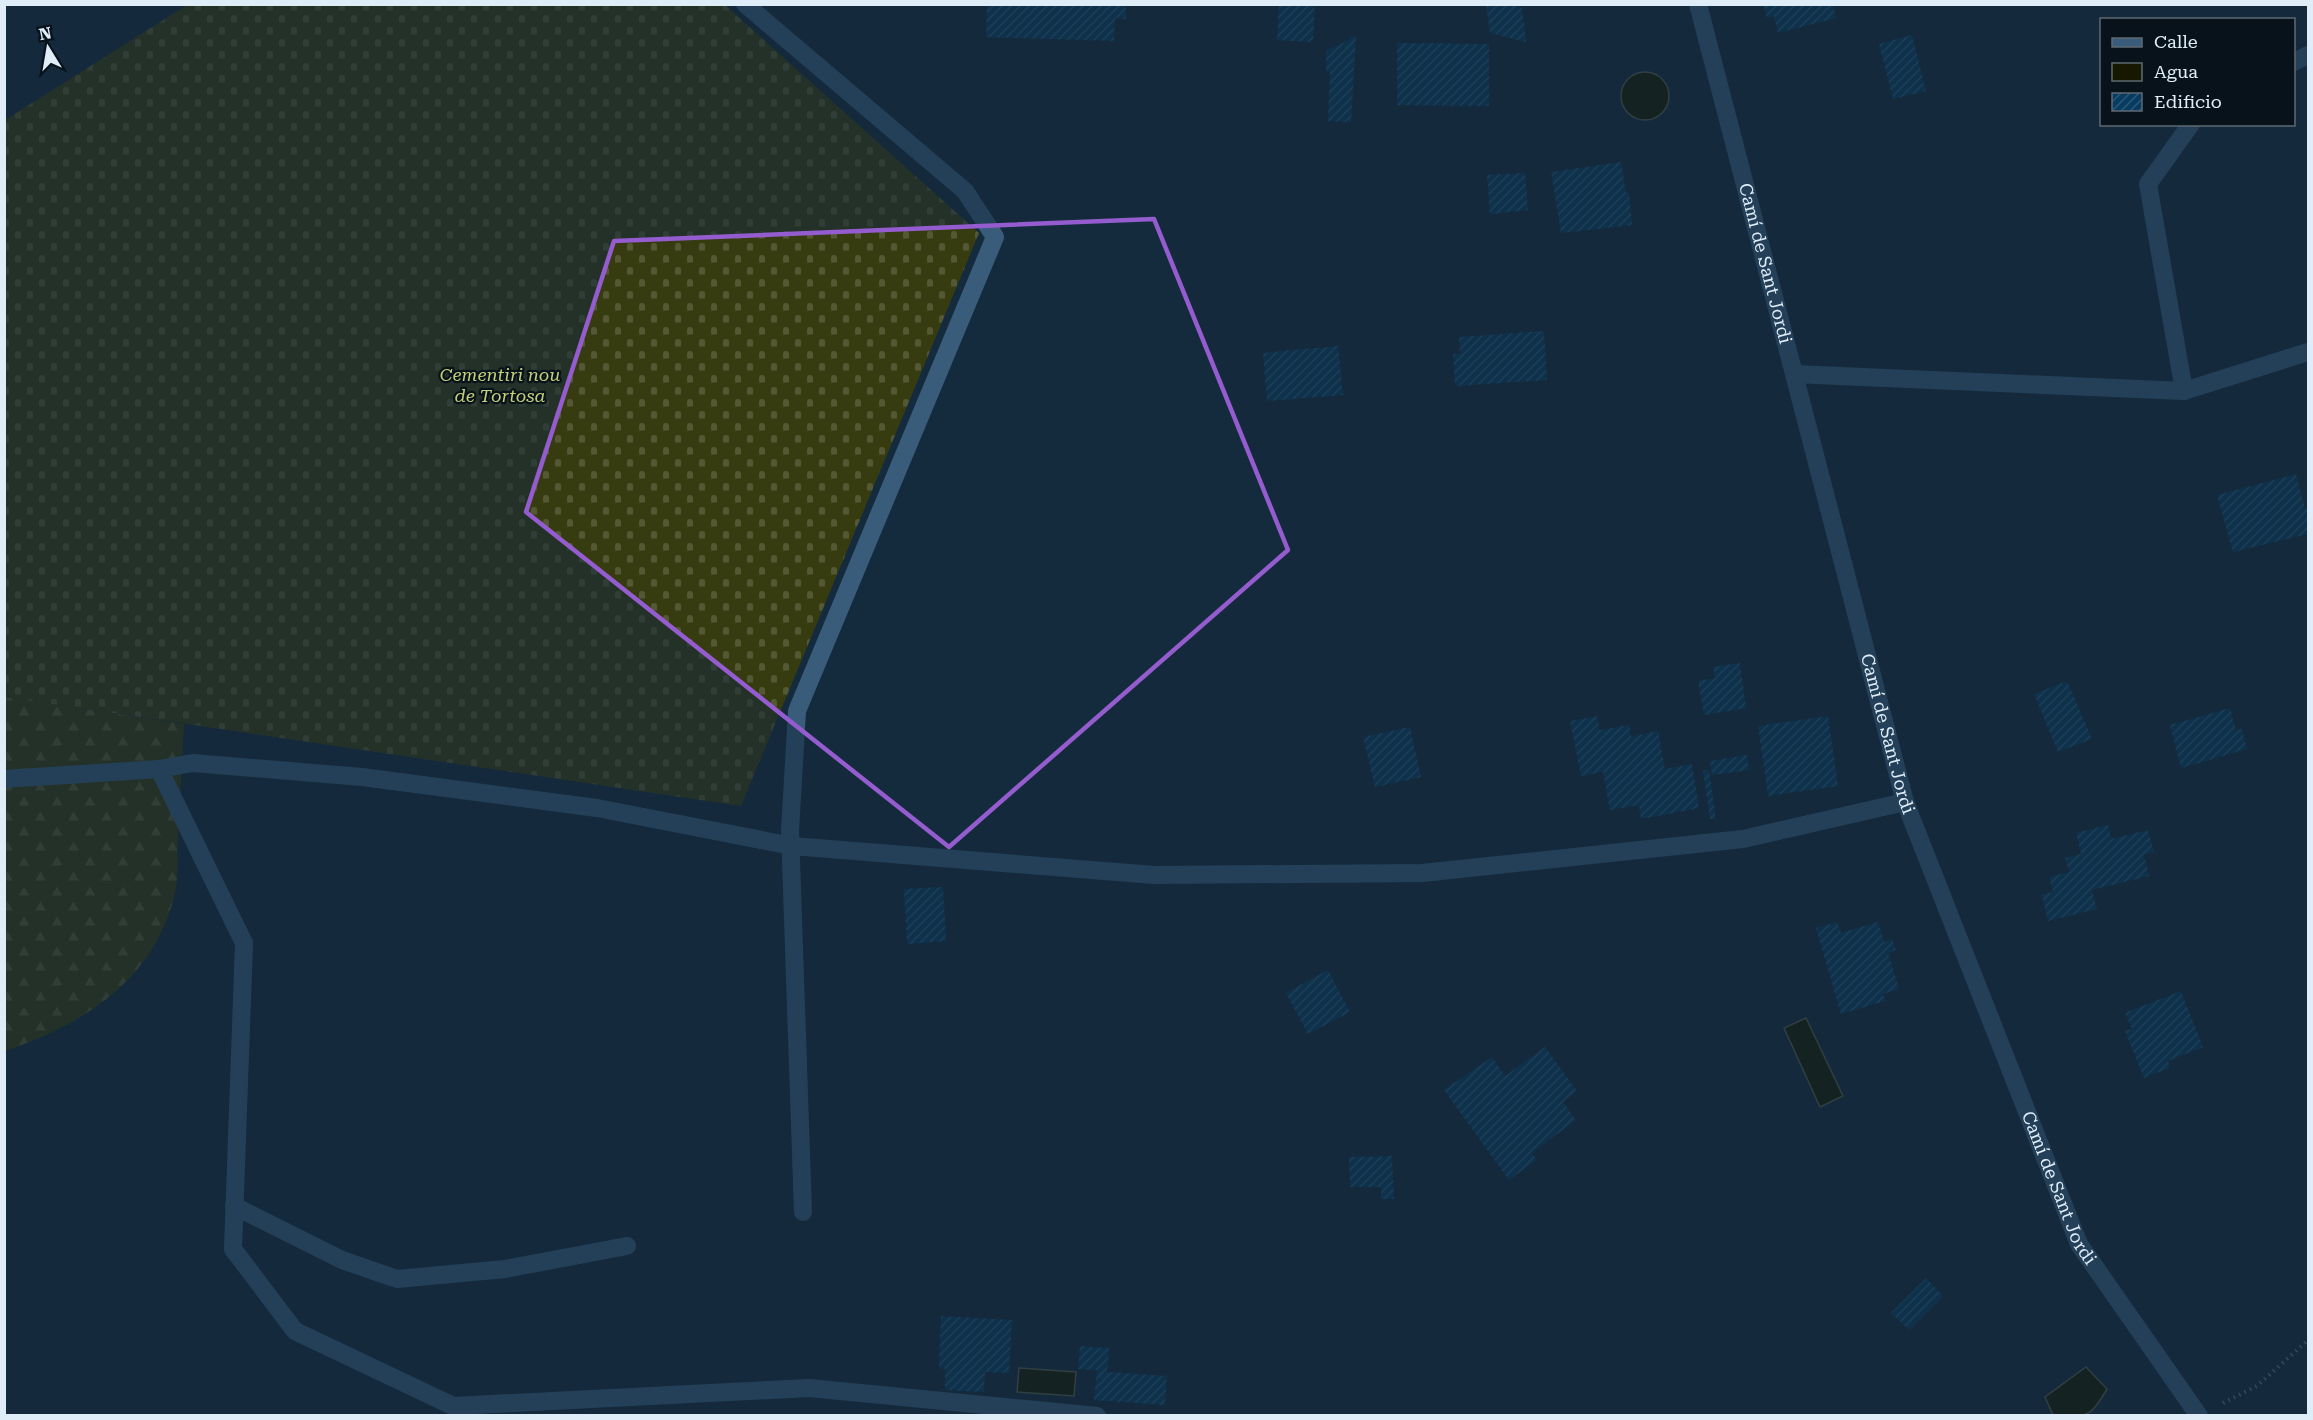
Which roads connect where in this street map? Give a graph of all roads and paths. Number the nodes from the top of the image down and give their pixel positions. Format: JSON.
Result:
{"nodes":[{"id":1,"x":745,"y":4,"type":"edge"},
{"id":2,"x":1698,"y":4,"type":"edge"},
{"id":3,"x":2190,"y":126,"type":"edge"},
{"id":4,"x":2308,"y":352,"type":"edge"},
{"id":5,"x":1794,"y":374,"type":"junction"},
{"id":6,"x":2184,"y":391,"type":"junction"},
{"id":7,"x":159,"y":769,"type":"junction"},
{"id":8,"x":4,"y":779,"type":"edge"},
{"id":9,"x":1905,"y":802,"type":"junction"},
{"id":10,"x":792,"y":846,"type":"junction"},
{"id":11,"x":234,"y":1206,"type":"junction"},
{"id":12,"x":803,"y":1212,"type":"dead end"},
{"id":13,"x":627,"y":1246,"type":"dead end"},
{"id":14,"x":2308,"y":1340,"type":"edge"},
{"id":15,"x":2199,"y":1415,"type":"edge"},
{"id":16,"x":1097,"y":1416,"type":"edge"}],
"edges":[{"from":1,"to":10,"type":"street"},
{"from":2,"to":5,"type":"street","name":"Camí de Sant Jordi"},
{"from":3,"to":6,"type":"street"},
{"from":4,"to":6,"type":"street"},
{"from":5,"to":6,"type":"street"},
{"from":5,"to":9,"type":"street","name":"Camí de Sant Jordi"},
{"from":7,"to":8,"type":"street"},
{"from":7,"to":10,"type":"street"},
{"from":7,"to":11,"type":"street"},
{"from":9,"to":10,"type":"street"},
{"from":9,"to":15,"type":"street","name":"Camí de Sant Jordi"},
{"from":10,"to":12,"type":"street"},
{"from":11,"to":13,"type":"street"},
{"from":11,"to":16,"type":"street"},
{"from":14,"to":15,"type":"path"}]}
